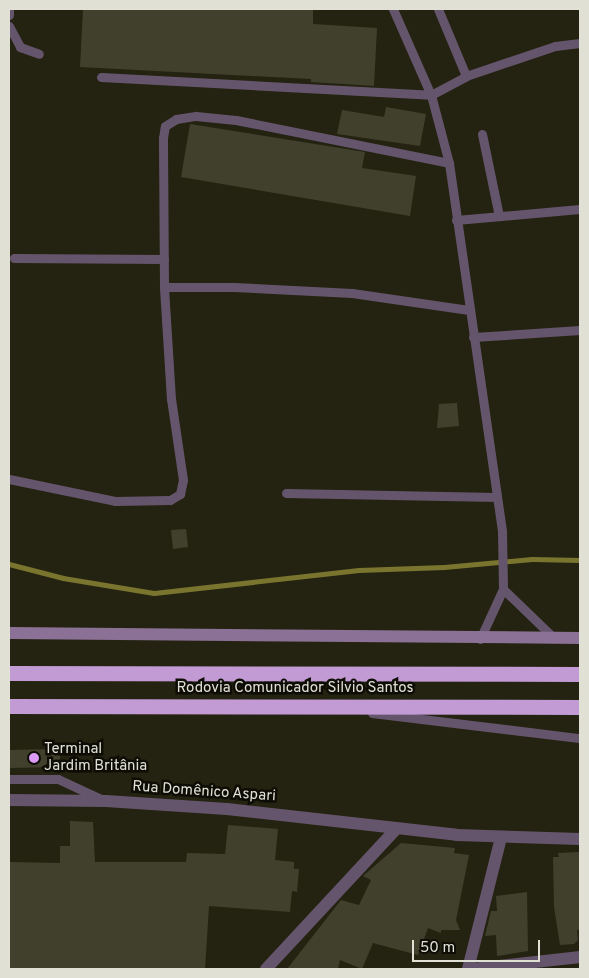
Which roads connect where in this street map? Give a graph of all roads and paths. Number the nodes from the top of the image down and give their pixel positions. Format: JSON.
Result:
{"nodes":[{"id":1,"x":9,"y":9,"type":"edge"},
{"id":2,"x":393,"y":9,"type":"edge"},
{"id":3,"x":438,"y":9,"type":"edge"},
{"id":4,"x":9,"y":15,"type":"edge"},
{"id":5,"x":9,"y":26,"type":"edge"},
{"id":6,"x":580,"y":43,"type":"edge"},
{"id":7,"x":39,"y":54,"type":"dead end"},
{"id":8,"x":466,"y":76,"type":"junction"},
{"id":9,"x":101,"y":77,"type":"dead end"},
{"id":10,"x":431,"y":95,"type":"junction"},
{"id":11,"x":482,"y":134,"type":"dead end"},
{"id":12,"x":449,"y":163,"type":"junction"},
{"id":13,"x":580,"y":209,"type":"edge"},
{"id":14,"x":499,"y":216,"type":"junction"},
{"id":15,"x":456,"y":220,"type":"junction"},
{"id":16,"x":14,"y":258,"type":"dead end"},
{"id":17,"x":164,"y":259,"type":"junction"},
{"id":18,"x":164,"y":287,"type":"junction"},
{"id":19,"x":469,"y":310,"type":"junction"},
{"id":20,"x":580,"y":330,"type":"edge"},
{"id":21,"x":473,"y":337,"type":"junction"},
{"id":22,"x":9,"y":479,"type":"edge"},
{"id":23,"x":286,"y":493,"type":"dead end"},
{"id":24,"x":497,"y":496,"type":"junction"},
{"id":25,"x":503,"y":585,"type":"junction"},
{"id":26,"x":9,"y":633,"type":"edge"},
{"id":27,"x":554,"y":638,"type":"junction"},
{"id":28,"x":580,"y":638,"type":"edge"},
{"id":29,"x":480,"y":639,"type":"junction"},
{"id":30,"x":9,"y":673,"type":"edge"},
{"id":31,"x":580,"y":674,"type":"edge"},
{"id":32,"x":9,"y":706,"type":"edge"},
{"id":33,"x":335,"y":707,"type":"junction"},
{"id":34,"x":580,"y":707,"type":"edge"},
{"id":35,"x":580,"y":738,"type":"edge"},
{"id":36,"x":9,"y":779,"type":"edge"},
{"id":37,"x":9,"y":800,"type":"edge"},
{"id":38,"x":106,"y":801,"type":"junction"},
{"id":39,"x":396,"y":829,"type":"junction"},
{"id":40,"x":501,"y":838,"type":"junction"},
{"id":41,"x":580,"y":839,"type":"edge"},
{"id":42,"x":580,"y":957,"type":"edge"},
{"id":43,"x":266,"y":969,"type":"edge"},
{"id":44,"x":468,"y":969,"type":"edge"},
{"id":45,"x":472,"y":969,"type":"edge"}],
"edges":[{"from":1,"to":4,"type":"lane"},
{"from":2,"to":10,"type":"lane"},
{"from":3,"to":8,"type":"lane"},
{"from":5,"to":7,"type":"lane"},
{"from":6,"to":8,"type":"lane"},
{"from":8,"to":10,"type":"lane"},
{"from":9,"to":10,"type":"lane"},
{"from":10,"to":12,"type":"lane"},
{"from":11,"to":14,"type":"lane"},
{"from":12,"to":15,"type":"lane"},
{"from":12,"to":17,"type":"lane"},
{"from":13,"to":14,"type":"lane"},
{"from":14,"to":15,"type":"lane"},
{"from":15,"to":19,"type":"lane"},
{"from":16,"to":17,"type":"lane"},
{"from":17,"to":18,"type":"lane"},
{"from":18,"to":19,"type":"lane"},
{"from":18,"to":22,"type":"lane"},
{"from":19,"to":21,"type":"lane"},
{"from":20,"to":21,"type":"lane"},
{"from":21,"to":24,"type":"lane"},
{"from":23,"to":24,"type":"lane"},
{"from":24,"to":25,"type":"lane"},
{"from":25,"to":27,"type":"lane"},
{"from":25,"to":29,"type":"lane"},
{"from":26,"to":29,"type":"main road"},
{"from":27,"to":28,"type":"main road"},
{"from":27,"to":29,"type":"main road"},
{"from":30,"to":31,"type":"highway","name":"Rodovia Comunicador Silvio Santos"},
{"from":32,"to":33,"type":"highway","name":"Rodovia Comunicador Silvio Santos"},
{"from":33,"to":34,"type":"highway","name":"Rodovia Comunicador Silvio Santos"},
{"from":33,"to":35,"type":"lane"},
{"from":36,"to":38,"type":"lane"},
{"from":37,"to":38,"type":"street","name":"Rua Domênico Aspari"},
{"from":38,"to":39,"type":"street","name":"Rua Domênico Aspari"},
{"from":39,"to":40,"type":"street","name":"Rua Domênico Aspari"},
{"from":39,"to":43,"type":"street"},
{"from":40,"to":41,"type":"street","name":"Rua Domênico Aspari"},
{"from":40,"to":44,"type":"street"},
{"from":42,"to":45,"type":"street"}]}
